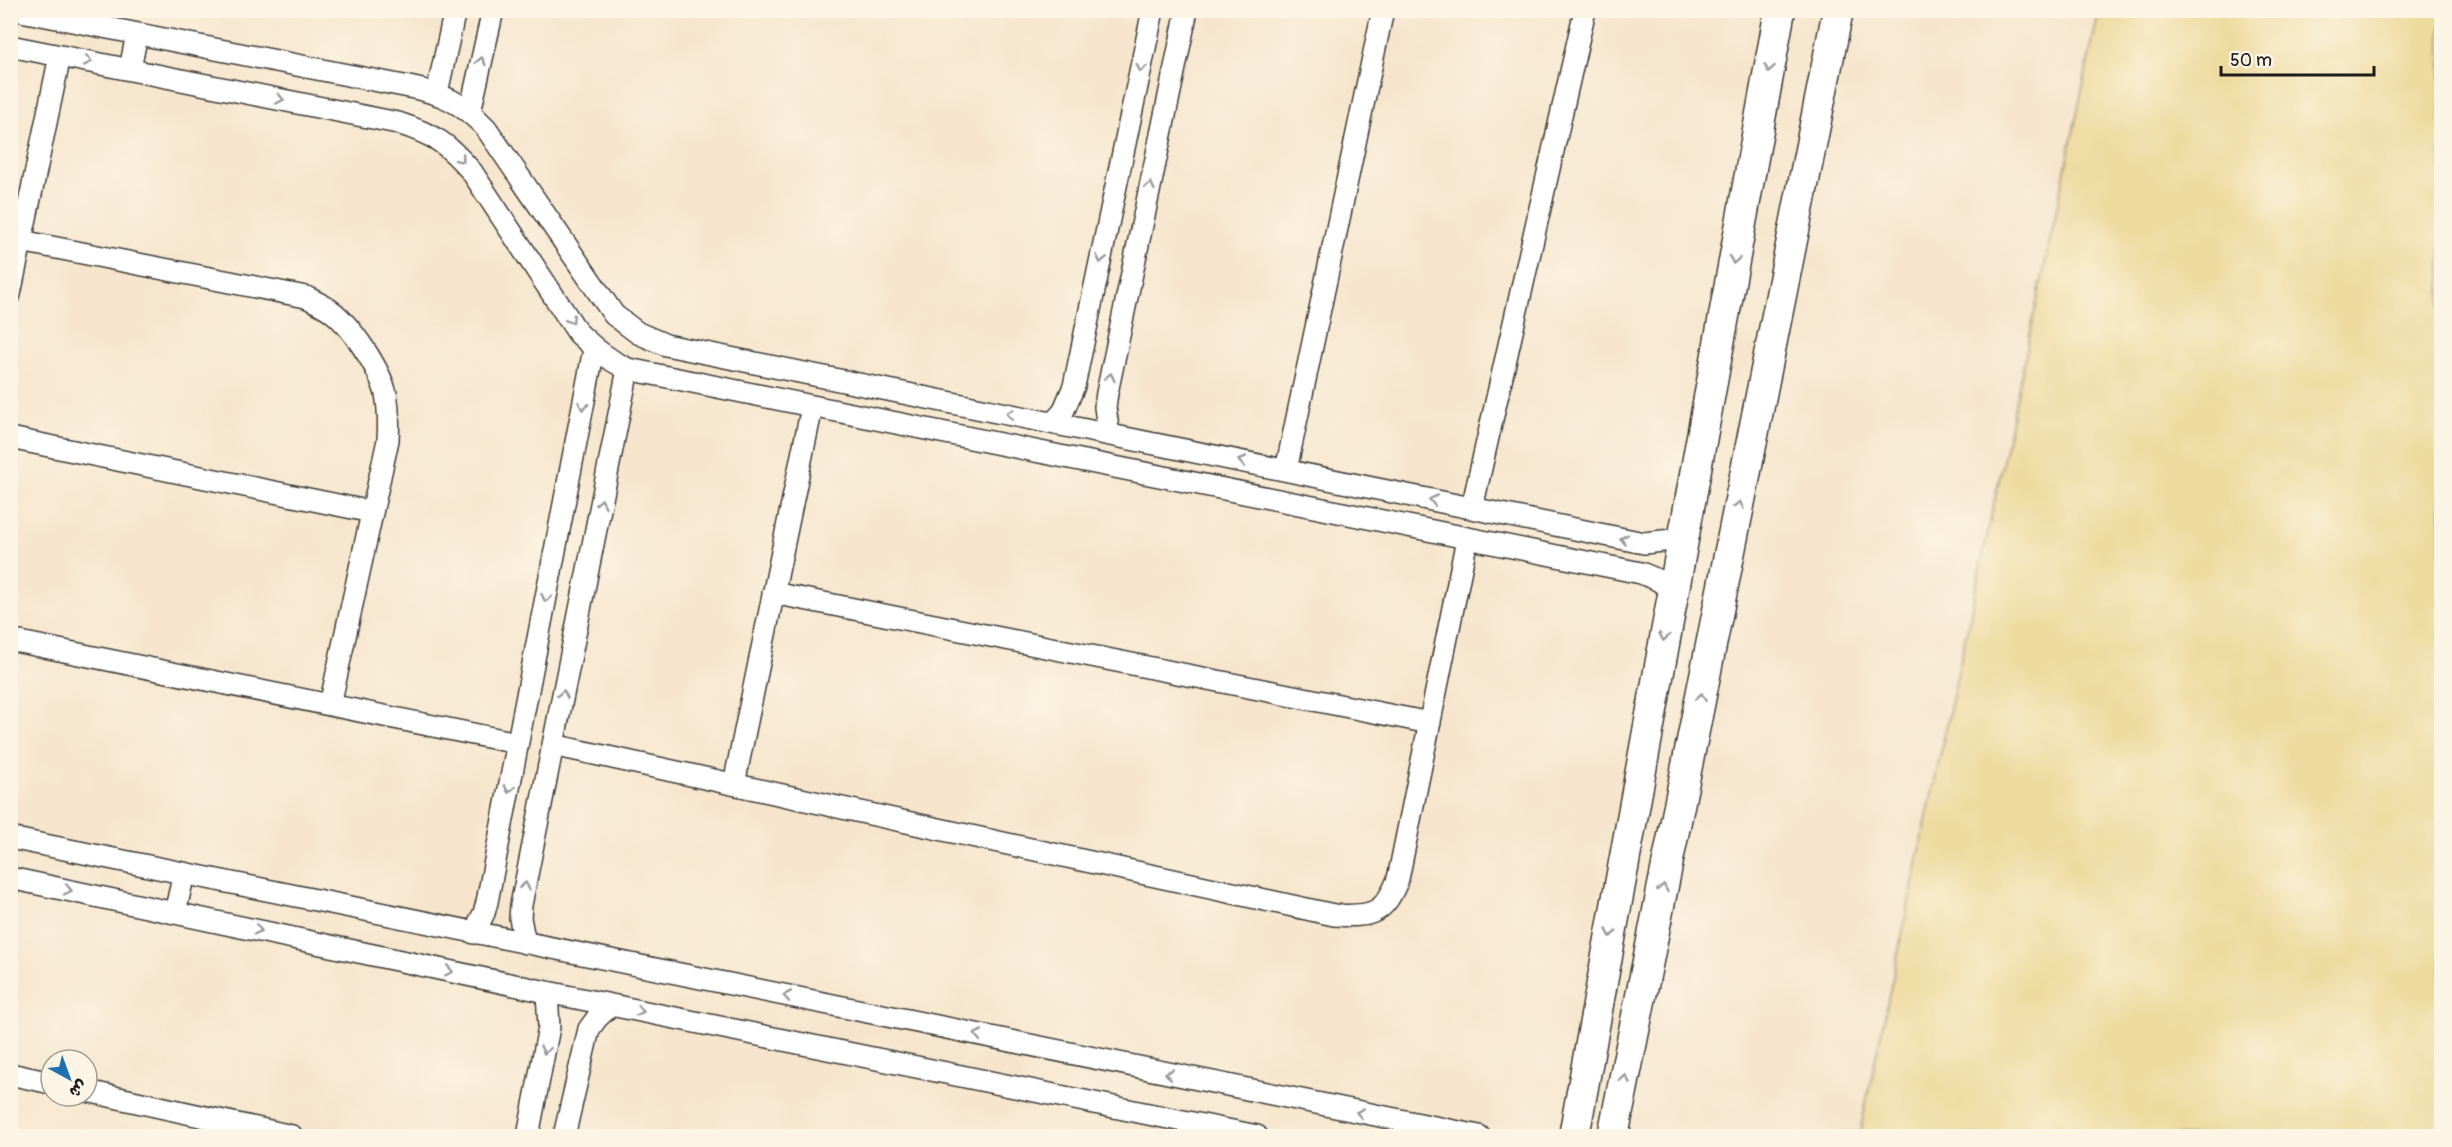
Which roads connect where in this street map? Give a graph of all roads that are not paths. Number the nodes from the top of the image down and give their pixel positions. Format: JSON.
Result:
{"nodes":[{"id":1,"x":16,"y":10,"type":"edge"},
{"id":2,"x":455,"y":10,"type":"edge"},
{"id":3,"x":493,"y":10,"type":"edge"},
{"id":4,"x":1187,"y":10,"type":"edge"},
{"id":5,"x":1383,"y":10,"type":"edge"},
{"id":6,"x":1584,"y":10,"type":"edge"},
{"id":7,"x":1780,"y":10,"type":"edge"},
{"id":8,"x":1838,"y":10,"type":"edge"},
{"id":9,"x":1152,"y":11,"type":"edge"},
{"id":10,"x":137,"y":34,"type":"junction"},
{"id":11,"x":10,"y":46,"type":"edge"},
{"id":12,"x":60,"y":56,"type":"junction"},
{"id":13,"x":130,"y":69,"type":"junction"},
{"id":14,"x":437,"y":93,"type":"junction"},
{"id":15,"x":470,"y":112,"type":"junction"},
{"id":16,"x":21,"y":241,"type":"junction"},
{"id":17,"x":10,"y":294,"type":"edge"},
{"id":18,"x":594,"y":349,"type":"junction"},
{"id":19,"x":628,"y":369,"type":"junction"},
{"id":20,"x":812,"y":407,"type":"junction"},
{"id":21,"x":1053,"y":423,"type":"junction"},
{"id":22,"x":1109,"y":435,"type":"junction"},
{"id":23,"x":10,"y":438,"type":"edge"},
{"id":24,"x":1286,"y":470,"type":"junction"},
{"id":25,"x":1472,"y":508,"type":"junction"},
{"id":26,"x":372,"y":512,"type":"junction"},
{"id":27,"x":1467,"y":539,"type":"junction"},
{"id":28,"x":1682,"y":539,"type":"junction"},
{"id":29,"x":1673,"y":591,"type":"junction"},
{"id":30,"x":774,"y":593,"type":"junction"},
{"id":31,"x":10,"y":640,"type":"edge"},
{"id":32,"x":330,"y":705,"type":"junction"},
{"id":33,"x":1430,"y":723,"type":"junction"},
{"id":34,"x":518,"y":743,"type":"junction"},
{"id":35,"x":553,"y":745,"type":"junction"},
{"id":36,"x":734,"y":784,"type":"junction"},
{"id":37,"x":10,"y":838,"type":"edge"},
{"id":38,"x":184,"y":873,"type":"junction"},
{"id":39,"x":10,"y":878,"type":"edge"},
{"id":40,"x":175,"y":913,"type":"junction"},
{"id":41,"x":474,"y":933,"type":"junction"},
{"id":42,"x":525,"y":943,"type":"junction"},
{"id":43,"x":547,"y":992,"type":"junction"},
{"id":44,"x":611,"y":1005,"type":"junction"},
{"id":45,"x":10,"y":1074,"type":"edge"},
{"id":46,"x":39,"y":1080,"type":"edge"},
{"id":47,"x":99,"y":1094,"type":"edge"},
{"id":48,"x":1571,"y":1135,"type":"edge"},
{"id":49,"x":292,"y":1137,"type":"edge"},
{"id":50,"x":528,"y":1137,"type":"edge"},
{"id":51,"x":564,"y":1137,"type":"edge"},
{"id":52,"x":1257,"y":1137,"type":"edge"},
{"id":53,"x":1479,"y":1137,"type":"edge"},
{"id":54,"x":1613,"y":1137,"type":"edge"}],
"edges":[{"from":1,"to":10,"type":"street"},
{"from":2,"to":14,"type":"street"},
{"from":15,"to":3,"type":"street","one_way":true},
{"from":22,"to":4,"type":"street","one_way":true},
{"from":5,"to":24,"type":"street"},
{"from":6,"to":25,"type":"street"},
{"from":7,"to":28,"type":"street","one_way":true},
{"from":54,"to":8,"type":"street","one_way":true},
{"from":9,"to":21,"type":"street","one_way":true},
{"from":10,"to":13,"type":"street"},
{"from":10,"to":14,"type":"street"},
{"from":11,"to":12,"type":"street"},
{"from":12,"to":13,"type":"street","one_way":true},
{"from":12,"to":16,"type":"street"},
{"from":13,"to":18,"type":"street","one_way":true},
{"from":14,"to":15,"type":"street"},
{"from":21,"to":15,"type":"street","one_way":true},
{"from":16,"to":17,"type":"street"},
{"from":16,"to":26,"type":"street"},
{"from":18,"to":19,"type":"street"},
{"from":18,"to":34,"type":"street","one_way":true},
{"from":19,"to":20,"type":"street"},
{"from":35,"to":19,"type":"street","one_way":true},
{"from":20,"to":27,"type":"street"},
{"from":20,"to":30,"type":"street"},
{"from":21,"to":22,"type":"street"},
{"from":24,"to":22,"type":"street","one_way":true},
{"from":23,"to":26,"type":"street"},
{"from":25,"to":24,"type":"street","one_way":true},
{"from":28,"to":25,"type":"street","one_way":true},
{"from":26,"to":32,"type":"street"},
{"from":27,"to":29,"type":"street"},
{"from":27,"to":33,"type":"street"},
{"from":28,"to":29,"type":"street"},
{"from":29,"to":48,"type":"street","one_way":true},
{"from":30,"to":33,"type":"street"},
{"from":30,"to":36,"type":"street"},
{"from":31,"to":32,"type":"street"},
{"from":32,"to":34,"type":"street"},
{"from":33,"to":36,"type":"street"},
{"from":34,"to":41,"type":"street","one_way":true},
{"from":35,"to":36,"type":"street"},
{"from":42,"to":35,"type":"street","one_way":true},
{"from":37,"to":38,"type":"street"},
{"from":38,"to":40,"type":"street"},
{"from":38,"to":41,"type":"street"},
{"from":39,"to":40,"type":"street","one_way":true},
{"from":40,"to":43,"type":"street","one_way":true},
{"from":41,"to":42,"type":"street"},
{"from":53,"to":42,"type":"street","one_way":true},
{"from":43,"to":44,"type":"street"},
{"from":43,"to":50,"type":"street","one_way":true},
{"from":44,"to":51,"type":"street"},
{"from":44,"to":52,"type":"street","one_way":true},
{"from":45,"to":46,"type":"street"},
{"from":47,"to":49,"type":"street"}]}
